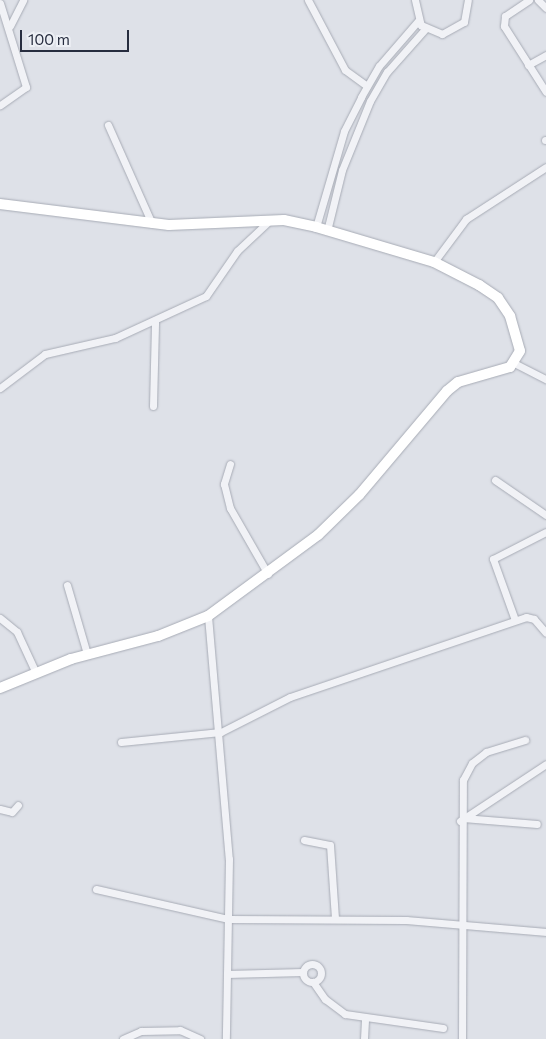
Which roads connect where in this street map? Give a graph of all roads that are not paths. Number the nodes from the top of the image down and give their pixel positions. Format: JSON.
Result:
{"nodes":[{"id":1,"x":23,"y":0,"type":"edge"},
{"id":2,"x":308,"y":0,"type":"edge"},
{"id":3,"x":416,"y":0,"type":"edge"},
{"id":4,"x":468,"y":0,"type":"edge"},
{"id":5,"x":529,"y":0,"type":"edge"},
{"id":6,"x":538,"y":0,"type":"edge"},
{"id":7,"x":0,"y":3,"type":"edge"},
{"id":8,"x":546,"y":8,"type":"edge"},
{"id":9,"x":6,"y":10,"type":"junction"},
{"id":10,"x":18,"y":10,"type":"junction"},
{"id":11,"x":418,"y":21,"type":"junction"},
{"id":12,"x":10,"y":26,"type":"junction"},
{"id":13,"x":425,"y":29,"type":"junction"},
{"id":14,"x":546,"y":55,"type":"edge"},
{"id":15,"x":528,"y":65,"type":"junction"},
{"id":16,"x":367,"y":86,"type":"junction"},
{"id":17,"x":546,"y":92,"type":"edge"},
{"id":18,"x":0,"y":106,"type":"edge"},
{"id":19,"x":108,"y":125,"type":"dead end"},
{"id":20,"x":546,"y":167,"type":"edge"},
{"id":21,"x":0,"y":204,"type":"edge"},
{"id":22,"x":270,"y":220,"type":"junction"},
{"id":23,"x":152,"y":224,"type":"junction"},
{"id":24,"x":316,"y":228,"type":"junction"},
{"id":25,"x":327,"y":231,"type":"junction"},
{"id":26,"x":434,"y":262,"type":"junction"},
{"id":27,"x":155,"y":322,"type":"junction"},
{"id":28,"x":514,"y":363,"type":"junction"},
{"id":29,"x":546,"y":379,"type":"edge"},
{"id":30,"x":0,"y":388,"type":"edge"},
{"id":31,"x":153,"y":406,"type":"dead end"},
{"id":32,"x":230,"y":464,"type":"dead end"},
{"id":33,"x":495,"y":480,"type":"dead end"},
{"id":34,"x":546,"y":515,"type":"edge"},
{"id":35,"x":546,"y":532,"type":"edge"},
{"id":36,"x":268,"y":574,"type":"junction"},
{"id":37,"x":67,"y":585,"type":"dead end"},
{"id":38,"x":208,"y":616,"type":"junction"},
{"id":39,"x":0,"y":618,"type":"edge"},
{"id":40,"x":515,"y":620,"type":"junction"},
{"id":41,"x":546,"y":632,"type":"edge"},
{"id":42,"x":87,"y":654,"type":"junction"},
{"id":43,"x":35,"y":671,"type":"junction"},
{"id":44,"x":0,"y":688,"type":"edge"},
{"id":45,"x":221,"y":732,"type":"junction"},
{"id":46,"x":525,"y":740,"type":"dead end"},
{"id":47,"x":121,"y":742,"type":"dead end"},
{"id":48,"x":546,"y":764,"type":"edge"},
{"id":49,"x":18,"y":805,"type":"dead end"},
{"id":50,"x":0,"y":809,"type":"edge"},
{"id":51,"x":462,"y":820,"type":"junction"},
{"id":52,"x":537,"y":824,"type":"dead end"},
{"id":53,"x":304,"y":840,"type":"dead end"},
{"id":54,"x":96,"y":889,"type":"dead end"},
{"id":55,"x":228,"y":919,"type":"junction"},
{"id":56,"x":335,"y":919,"type":"junction"},
{"id":57,"x":463,"y":924,"type":"junction"},
{"id":58,"x":546,"y":932,"type":"edge"},
{"id":59,"x":303,"y":972,"type":"junction"},
{"id":60,"x":227,"y":974,"type":"junction"},
{"id":61,"x":314,"y":982,"type":"junction"},
{"id":62,"x":365,"y":1018,"type":"junction"},
{"id":63,"x":443,"y":1028,"type":"dead end"},
{"id":64,"x":123,"y":1039,"type":"edge"},
{"id":65,"x":200,"y":1039,"type":"edge"},
{"id":66,"x":226,"y":1039,"type":"edge"},
{"id":67,"x":364,"y":1039,"type":"edge"},
{"id":68,"x":462,"y":1039,"type":"edge"}],
"edges":[{"from":1,"to":10,"type":"street"},
{"from":2,"to":16,"type":"street"},
{"from":3,"to":11,"type":"street"},
{"from":4,"to":13,"type":"street"},
{"from":5,"to":15,"type":"street"},
{"from":6,"to":8,"type":"street"},
{"from":7,"to":9,"type":"street"},
{"from":9,"to":10,"type":"street"},
{"from":9,"to":12,"type":"street"},
{"from":10,"to":12,"type":"street"},
{"from":11,"to":13,"type":"street"},
{"from":11,"to":16,"type":"street"},
{"from":12,"to":18,"type":"street"},
{"from":13,"to":25,"type":"street"},
{"from":14,"to":15,"type":"street"},
{"from":15,"to":17,"type":"street"},
{"from":16,"to":24,"type":"street"},
{"from":19,"to":23,"type":"street"},
{"from":20,"to":26,"type":"street"},
{"from":21,"to":23,"type":"street"},
{"from":22,"to":23,"type":"street"},
{"from":22,"to":24,"type":"street"},
{"from":22,"to":27,"type":"street"},
{"from":24,"to":25,"type":"street"},
{"from":25,"to":26,"type":"street"},
{"from":26,"to":28,"type":"street"},
{"from":27,"to":30,"type":"street"},
{"from":27,"to":31,"type":"street"},
{"from":28,"to":29,"type":"street"},
{"from":28,"to":36,"type":"street"},
{"from":32,"to":36,"type":"street"},
{"from":33,"to":34,"type":"street"},
{"from":35,"to":40,"type":"street"},
{"from":36,"to":38,"type":"street"},
{"from":37,"to":42,"type":"street"},
{"from":38,"to":42,"type":"street"},
{"from":38,"to":45,"type":"street"},
{"from":39,"to":43,"type":"street"},
{"from":40,"to":41,"type":"street"},
{"from":40,"to":45,"type":"street"},
{"from":42,"to":43,"type":"street"},
{"from":43,"to":44,"type":"street"},
{"from":45,"to":47,"type":"street"},
{"from":45,"to":55,"type":"street"},
{"from":46,"to":51,"type":"street"},
{"from":48,"to":51,"type":"street"},
{"from":49,"to":50,"type":"street"},
{"from":51,"to":52,"type":"street"},
{"from":51,"to":57,"type":"street"},
{"from":53,"to":56,"type":"street"},
{"from":54,"to":55,"type":"street"},
{"from":55,"to":56,"type":"street"},
{"from":55,"to":60,"type":"street"},
{"from":56,"to":57,"type":"street"},
{"from":57,"to":58,"type":"street"},
{"from":57,"to":68,"type":"street"},
{"from":59,"to":60,"type":"street"},
{"from":59,"to":61,"type":"street"},
{"from":59,"to":61,"type":"street"},
{"from":60,"to":66,"type":"street"},
{"from":61,"to":62,"type":"street"},
{"from":62,"to":63,"type":"street"},
{"from":62,"to":67,"type":"street"},
{"from":64,"to":65,"type":"street"}]}
